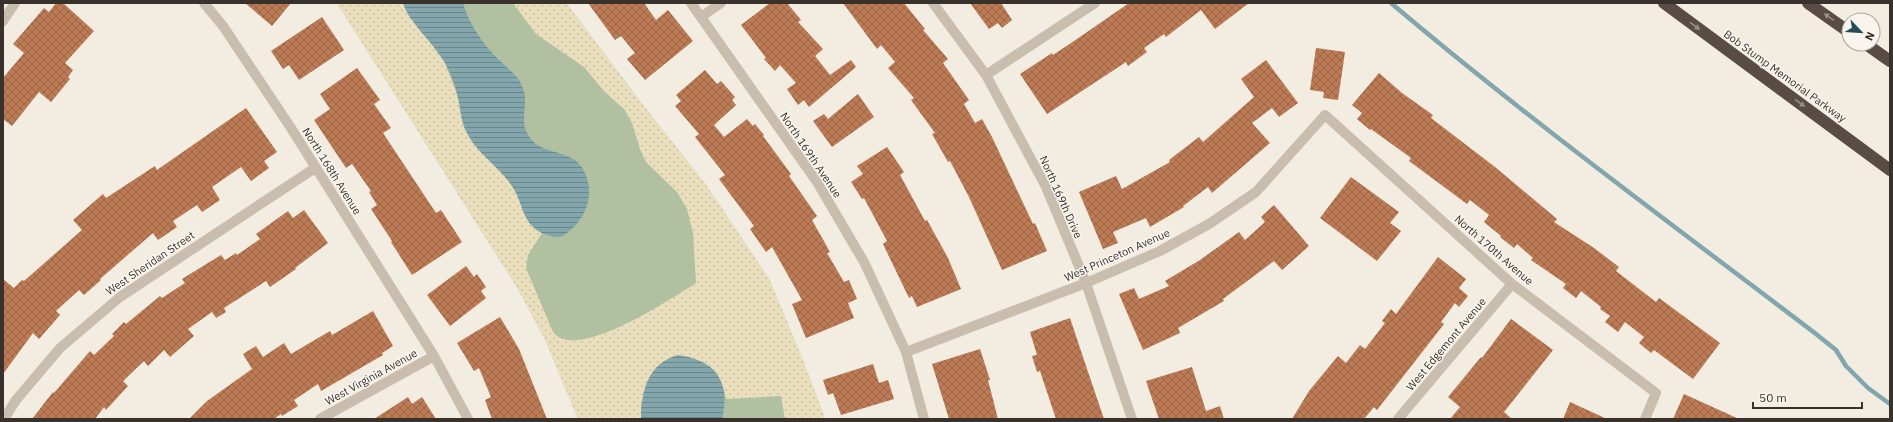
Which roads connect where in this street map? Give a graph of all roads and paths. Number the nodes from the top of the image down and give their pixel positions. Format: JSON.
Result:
{"nodes":[{"id":1,"x":15,"y":3,"type":"edge"},
{"id":2,"x":204,"y":3,"type":"edge"},
{"id":3,"x":691,"y":3,"type":"edge"},
{"id":4,"x":721,"y":3,"type":"edge"},
{"id":5,"x":933,"y":3,"type":"edge"},
{"id":6,"x":1095,"y":3,"type":"edge"},
{"id":7,"x":1664,"y":3,"type":"edge"},
{"id":8,"x":1808,"y":3,"type":"edge"},
{"id":9,"x":701,"y":17,"type":"junction"},
{"id":10,"x":3,"y":21,"type":"edge"},
{"id":11,"x":1841,"y":26,"type":"edge"},
{"id":12,"x":1877,"y":52,"type":"edge"},
{"id":13,"x":1890,"y":61,"type":"edge"},
{"id":14,"x":986,"y":75,"type":"junction"},
{"id":15,"x":1325,"y":115,"type":"joint"},
{"id":16,"x":314,"y":168,"type":"junction"},
{"id":17,"x":1890,"y":170,"type":"edge"},
{"id":18,"x":1086,"y":283,"type":"junction"},
{"id":19,"x":1512,"y":284,"type":"junction"},
{"id":20,"x":906,"y":352,"type":"junction"},
{"id":21,"x":434,"y":356,"type":"junction"},
{"id":22,"x":4,"y":419,"type":"edge"},
{"id":23,"x":320,"y":419,"type":"edge"},
{"id":24,"x":468,"y":419,"type":"edge"},
{"id":25,"x":924,"y":419,"type":"edge"},
{"id":26,"x":1132,"y":419,"type":"edge"},
{"id":27,"x":1398,"y":419,"type":"edge"},
{"id":28,"x":1645,"y":419,"type":"edge"}],
"edges":[{"from":1,"to":10,"type":"street"},
{"from":2,"to":16,"type":"street","name":"North 168th Avenue"},
{"from":3,"to":9,"type":"street","name":"North 169th Avenue"},
{"from":4,"to":9,"type":"street"},
{"from":5,"to":14,"type":"street","name":"North 169th Drive"},
{"from":6,"to":14,"type":"street"},
{"from":7,"to":17,"type":"highway","name":"Bob Stump Memorial Parkway","one_way":true},
{"from":11,"to":8,"type":"highway","one_way":true},
{"from":9,"to":20,"type":"street","name":"North 169th Avenue"},
{"from":12,"to":13,"type":"highway"},
{"from":14,"to":18,"type":"street","name":"North 169th Drive"},
{"from":15,"to":18,"type":"street","name":"West Princeton Avenue"},
{"from":15,"to":19,"type":"street","name":"North 170th Avenue"},
{"from":16,"to":21,"type":"street","name":"North 168th Avenue"},
{"from":16,"to":22,"type":"street","name":"West Sheridan Street"},
{"from":18,"to":20,"type":"street","name":"West Princeton Avenue"},
{"from":18,"to":26,"type":"street","name":"North 169th Drive"},
{"from":19,"to":27,"type":"street","name":"West Edgemont Avenue"},
{"from":19,"to":28,"type":"street","name":"North 170th Avenue"},
{"from":20,"to":25,"type":"street","name":"North 169th Avenue"},
{"from":21,"to":23,"type":"street","name":"West Virginia Avenue"},
{"from":21,"to":24,"type":"street","name":"North 168th Avenue"}]}
